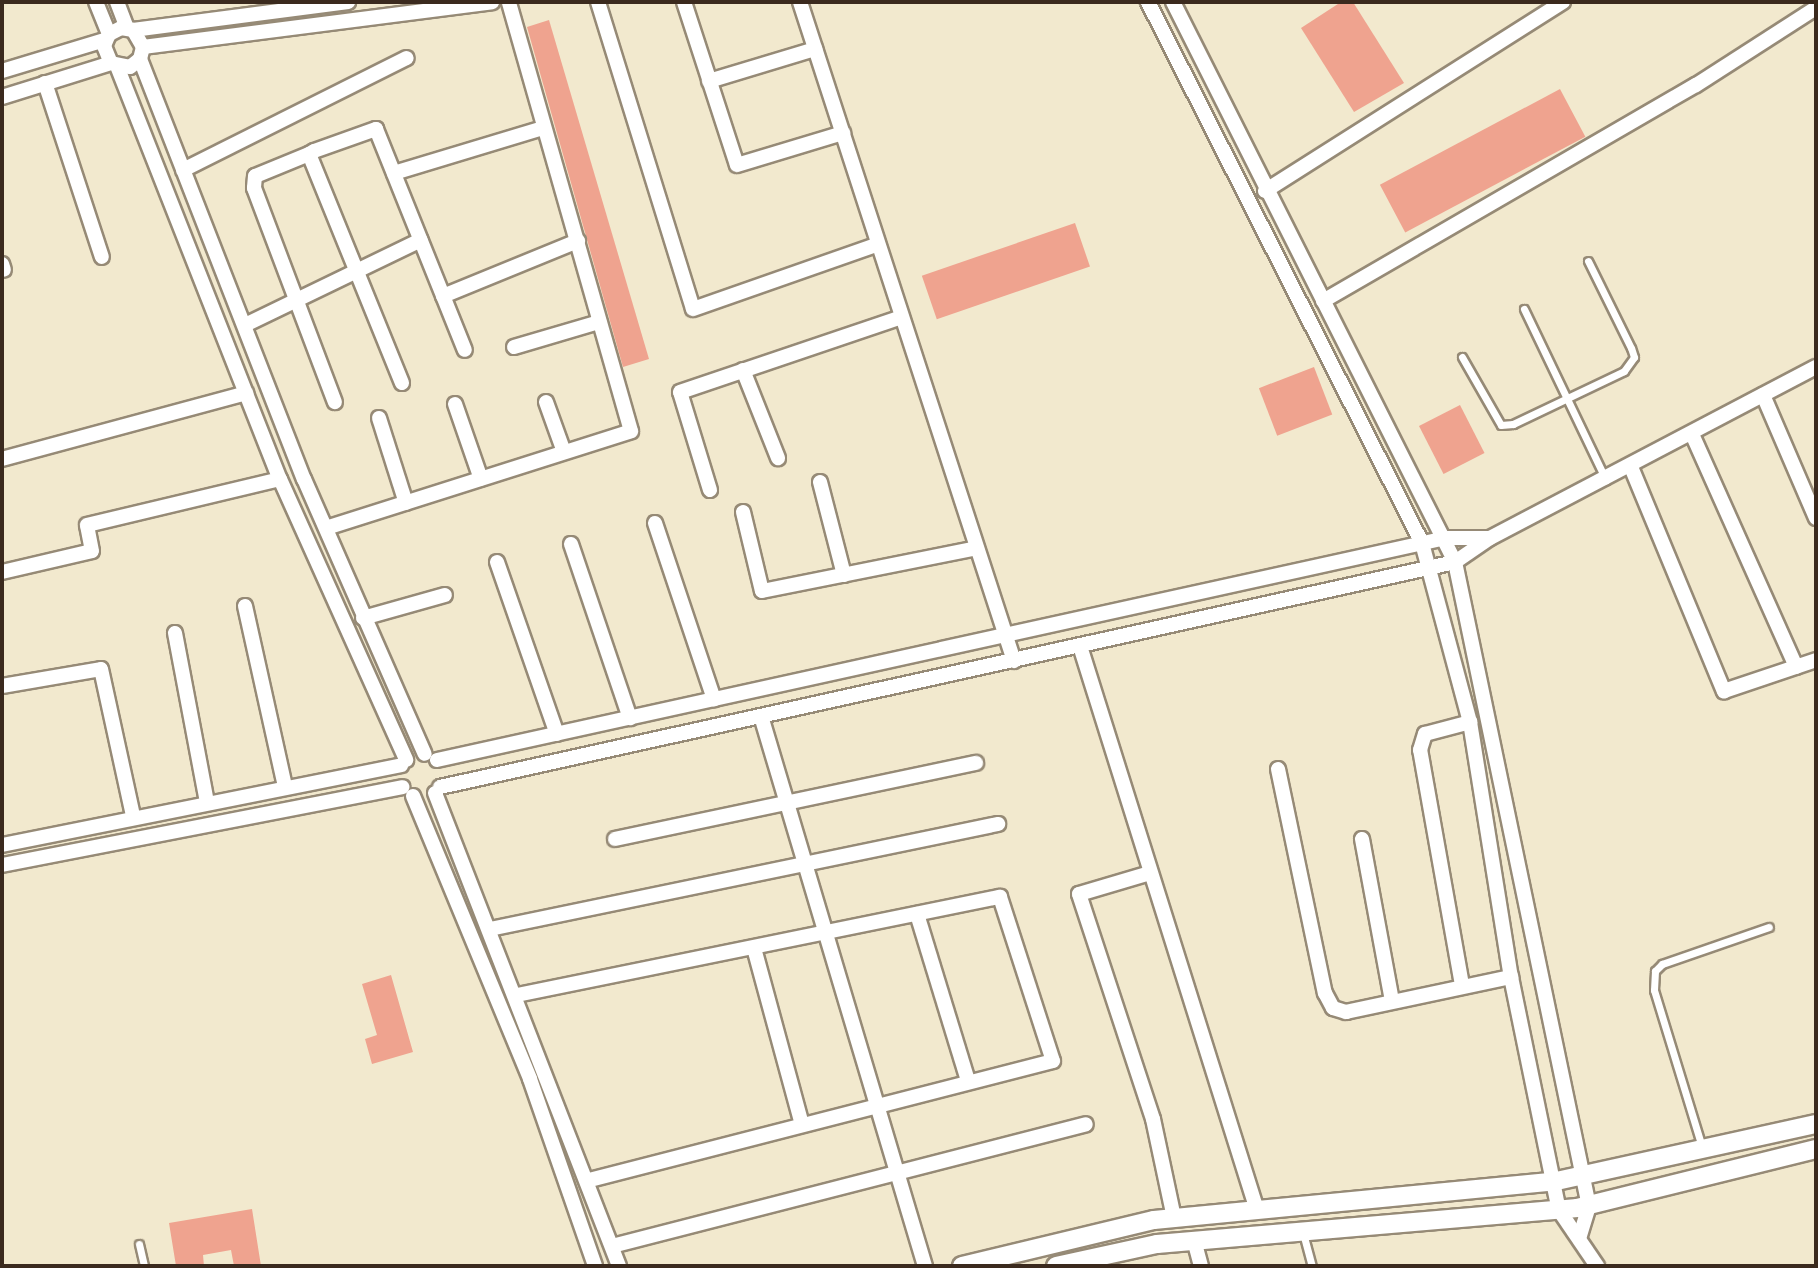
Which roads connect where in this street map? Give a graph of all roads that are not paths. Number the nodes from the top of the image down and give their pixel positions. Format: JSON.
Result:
{"nodes":[{"id":1,"x":96,"y":2,"type":"edge"},
{"id":2,"x":117,"y":2,"type":"edge"},
{"id":3,"x":348,"y":2,"type":"edge"},
{"id":4,"x":492,"y":2,"type":"edge"},
{"id":5,"x":509,"y":2,"type":"edge"},
{"id":6,"x":598,"y":2,"type":"edge"},
{"id":7,"x":684,"y":2,"type":"edge"},
{"id":8,"x":800,"y":2,"type":"edge"},
{"id":9,"x":1148,"y":2,"type":"edge"},
{"id":10,"x":1173,"y":2,"type":"edge"},
{"id":11,"x":1563,"y":2,"type":"edge"},
{"id":12,"x":1816,"y":8,"type":"edge"},
{"id":13,"x":130,"y":29,"type":"junction"},
{"id":14,"x":107,"y":37,"type":"junction"},
{"id":15,"x":815,"y":49,"type":"junction"},
{"id":16,"x":142,"y":53,"type":"junction"},
{"id":17,"x":407,"y":58,"type":"dead end"},
{"id":18,"x":114,"y":65,"type":"junction"},
{"id":19,"x":2,"y":71,"type":"edge"},
{"id":20,"x":709,"y":81,"type":"junction"},
{"id":21,"x":45,"y":83,"type":"junction"},
{"id":22,"x":2,"y":97,"type":"edge"},
{"id":23,"x":543,"y":128,"type":"junction"},
{"id":24,"x":843,"y":133,"type":"junction"},
{"id":25,"x":309,"y":154,"type":"junction"},
{"id":26,"x":183,"y":170,"type":"junction"},
{"id":27,"x":394,"y":173,"type":"junction"},
{"id":28,"x":1265,"y":191,"type":"junction"},
{"id":29,"x":421,"y":240,"type":"junction"},
{"id":30,"x":578,"y":241,"type":"junction"},
{"id":31,"x":876,"y":245,"type":"junction"},
{"id":32,"x":102,"y":257,"type":"dead end"},
{"id":33,"x":1588,"y":261,"type":"dead end"},
{"id":34,"x":357,"y":272,"type":"junction"},
{"id":35,"x":443,"y":296,"type":"junction"},
{"id":36,"x":298,"y":300,"type":"junction"},
{"id":37,"x":1323,"y":301,"type":"junction"},
{"id":38,"x":1524,"y":309,"type":"dead end"},
{"id":39,"x":901,"y":317,"type":"junction"},
{"id":40,"x":599,"y":322,"type":"junction"},
{"id":41,"x":245,"y":325,"type":"junction"},
{"id":42,"x":1344,"y":343,"type":"junction"},
{"id":43,"x":514,"y":347,"type":"dead end"},
{"id":44,"x":465,"y":350,"type":"dead end"},
{"id":45,"x":1323,"y":351,"type":"junction"},
{"id":46,"x":1462,"y":357,"type":"dead end"},
{"id":47,"x":1816,"y":367,"type":"edge"},
{"id":48,"x":743,"y":370,"type":"junction"},
{"id":49,"x":402,"y":383,"type":"dead end"},
{"id":50,"x":246,"y":393,"type":"junction"},
{"id":51,"x":1763,"y":395,"type":"junction"},
{"id":52,"x":1564,"y":401,"type":"junction"},
{"id":53,"x":335,"y":402,"type":"dead end"},
{"id":54,"x":546,"y":402,"type":"dead end"},
{"id":55,"x":455,"y":404,"type":"dead end"},
{"id":56,"x":379,"y":418,"type":"dead end"},
{"id":57,"x":1692,"y":434,"type":"junction"},
{"id":58,"x":564,"y":452,"type":"junction"},
{"id":59,"x":778,"y":458,"type":"dead end"},
{"id":60,"x":2,"y":459,"type":"edge"},
{"id":61,"x":1631,"y":467,"type":"junction"},
{"id":62,"x":280,"y":479,"type":"junction"},
{"id":63,"x":481,"y":479,"type":"junction"},
{"id":64,"x":1606,"y":480,"type":"junction"},
{"id":65,"x":820,"y":482,"type":"dead end"},
{"id":66,"x":710,"y":490,"type":"dead end"},
{"id":67,"x":406,"y":503,"type":"junction"},
{"id":68,"x":743,"y":512,"type":"dead end"},
{"id":69,"x":1816,"y":518,"type":"edge"},
{"id":70,"x":655,"y":523,"type":"dead end"},
{"id":71,"x":326,"y":528,"type":"junction"},
{"id":72,"x":1446,"y":538,"type":"junction"},
{"id":73,"x":1490,"y":538,"type":"junction"},
{"id":74,"x":1422,"y":543,"type":"junction"},
{"id":75,"x":571,"y":544,"type":"dead end"},
{"id":76,"x":977,"y":548,"type":"junction"},
{"id":77,"x":497,"y":562,"type":"dead end"},
{"id":78,"x":1455,"y":562,"type":"junction"},
{"id":79,"x":1431,"y":568,"type":"junction"},
{"id":80,"x":2,"y":572,"type":"edge"},
{"id":81,"x":844,"y":575,"type":"junction"},
{"id":82,"x":445,"y":595,"type":"dead end"},
{"id":83,"x":245,"y":606,"type":"dead end"},
{"id":84,"x":363,"y":618,"type":"junction"},
{"id":85,"x":175,"y":633,"type":"dead end"},
{"id":86,"x":1006,"y":634,"type":"junction"},
{"id":87,"x":1080,"y":646,"type":"junction"},
{"id":88,"x":1816,"y":660,"type":"edge"},
{"id":89,"x":1014,"y":661,"type":"junction"},
{"id":90,"x":1796,"y":667,"type":"junction"},
{"id":91,"x":2,"y":686,"type":"edge"},
{"id":92,"x":714,"y":699,"type":"junction"},
{"id":93,"x":761,"y":716,"type":"junction"},
{"id":94,"x":630,"y":718,"type":"junction"},
{"id":95,"x":1470,"y":722,"type":"junction"},
{"id":96,"x":557,"y":734,"type":"junction"},
{"id":97,"x":431,"y":757,"type":"junction"},
{"id":98,"x":403,"y":763,"type":"junction"},
{"id":99,"x":976,"y":763,"type":"dead end"},
{"id":100,"x":1278,"y":769,"type":"dead end"},
{"id":101,"x":285,"y":787,"type":"junction"},
{"id":102,"x":438,"y":790,"type":"junction"},
{"id":103,"x":407,"y":792,"type":"junction"},
{"id":104,"x":207,"y":802,"type":"junction"},
{"id":105,"x":787,"y":803,"type":"junction"},
{"id":106,"x":133,"y":816,"type":"junction"},
{"id":107,"x":998,"y":824,"type":"dead end"},
{"id":108,"x":615,"y":839,"type":"dead end"},
{"id":109,"x":1362,"y":839,"type":"dead end"},
{"id":110,"x":2,"y":845,"type":"edge"},
{"id":111,"x":2,"y":865,"type":"edge"},
{"id":112,"x":803,"y":867,"type":"junction"},
{"id":113,"x":1150,"y":873,"type":"junction"},
{"id":114,"x":917,"y":914,"type":"junction"},
{"id":115,"x":1769,"y":927,"type":"dead end"},
{"id":116,"x":490,"y":929,"type":"junction"},
{"id":117,"x":824,"y":935,"type":"junction"},
{"id":118,"x":754,"y":948,"type":"junction"},
{"id":119,"x":1511,"y":977,"type":"junction"},
{"id":120,"x":1462,"y":985,"type":"junction"},
{"id":121,"x":517,"y":995,"type":"junction"},
{"id":122,"x":1392,"y":1001,"type":"junction"},
{"id":123,"x":968,"y":1081,"type":"junction"},
{"id":124,"x":874,"y":1105,"type":"junction"},
{"id":125,"x":1086,"y":1124,"type":"dead end"},
{"id":126,"x":1816,"y":1124,"type":"edge"},
{"id":127,"x":802,"y":1125,"type":"junction"},
{"id":128,"x":1702,"y":1148,"type":"junction"},
{"id":129,"x":1816,"y":1149,"type":"edge"},
{"id":130,"x":895,"y":1175,"type":"junction"},
{"id":131,"x":1583,"y":1175,"type":"junction"},
{"id":132,"x":587,"y":1181,"type":"junction"},
{"id":133,"x":1552,"y":1182,"type":"junction"},
{"id":134,"x":1589,"y":1206,"type":"junction"},
{"id":135,"x":1257,"y":1210,"type":"junction"},
{"id":136,"x":1559,"y":1210,"type":"junction"},
{"id":137,"x":1174,"y":1218,"type":"junction"},
{"id":138,"x":1302,"y":1229,"type":"junction"},
{"id":139,"x":1580,"y":1236,"type":"junction"},
{"id":140,"x":1194,"y":1240,"type":"junction"},
{"id":141,"x":139,"y":1244,"type":"dead end"},
{"id":142,"x":612,"y":1246,"type":"junction"},
{"id":143,"x":1088,"y":1262,"type":"edge"},
{"id":144,"x":144,"y":1266,"type":"edge"},
{"id":145,"x":595,"y":1266,"type":"edge"},
{"id":146,"x":619,"y":1266,"type":"edge"},
{"id":147,"x":925,"y":1266,"type":"edge"},
{"id":148,"x":962,"y":1266,"type":"edge"},
{"id":149,"x":1056,"y":1266,"type":"edge"},
{"id":150,"x":1201,"y":1266,"type":"edge"},
{"id":151,"x":1312,"y":1266,"type":"edge"},
{"id":152,"x":1597,"y":1266,"type":"edge"}],
"edges":[{"from":1,"to":14,"type":"street"},
{"from":2,"to":13,"type":"street"},
{"from":3,"to":13,"type":"street"},
{"from":4,"to":16,"type":"street"},
{"from":5,"to":23,"type":"street"},
{"from":6,"to":31,"type":"street"},
{"from":7,"to":20,"type":"street"},
{"from":8,"to":15,"type":"street"},
{"from":9,"to":45,"type":"street"},
{"from":10,"to":28,"type":"street"},
{"from":11,"to":28,"type":"street"},
{"from":12,"to":37,"type":"street"},
{"from":13,"to":14,"type":"street"},
{"from":13,"to":16,"type":"street"},
{"from":14,"to":18,"type":"street"},
{"from":14,"to":19,"type":"street"},
{"from":15,"to":20,"type":"street"},
{"from":15,"to":24,"type":"street"},
{"from":16,"to":18,"type":"street"},
{"from":16,"to":26,"type":"street"},
{"from":17,"to":26,"type":"street"},
{"from":18,"to":21,"type":"street"},
{"from":18,"to":50,"type":"street"},
{"from":20,"to":24,"type":"street"},
{"from":21,"to":22,"type":"street"},
{"from":21,"to":32,"type":"street"},
{"from":23,"to":27,"type":"street"},
{"from":23,"to":30,"type":"street"},
{"from":24,"to":31,"type":"street"},
{"from":25,"to":27,"type":"street"},
{"from":25,"to":34,"type":"street"},
{"from":25,"to":36,"type":"street"},
{"from":26,"to":41,"type":"street"},
{"from":27,"to":29,"type":"street"},
{"from":28,"to":37,"type":"street"},
{"from":29,"to":34,"type":"street"},
{"from":29,"to":35,"type":"street"},
{"from":30,"to":35,"type":"street"},
{"from":30,"to":40,"type":"street"},
{"from":31,"to":39,"type":"street"},
{"from":33,"to":52,"type":"lane"},
{"from":34,"to":36,"type":"street"},
{"from":34,"to":49,"type":"street"},
{"from":35,"to":44,"type":"street"},
{"from":36,"to":41,"type":"street"},
{"from":36,"to":53,"type":"street"},
{"from":37,"to":42,"type":"street"},
{"from":38,"to":52,"type":"lane"},
{"from":39,"to":48,"type":"street"},
{"from":39,"to":76,"type":"street"},
{"from":40,"to":43,"type":"street"},
{"from":40,"to":58,"type":"street"},
{"from":41,"to":71,"type":"street"},
{"from":42,"to":45,"type":"street"},
{"from":42,"to":72,"type":"street"},
{"from":45,"to":74,"type":"street"},
{"from":46,"to":52,"type":"lane"},
{"from":47,"to":51,"type":"street"},
{"from":48,"to":59,"type":"street"},
{"from":48,"to":66,"type":"street"},
{"from":50,"to":60,"type":"street"},
{"from":50,"to":62,"type":"street"},
{"from":51,"to":57,"type":"street"},
{"from":51,"to":69,"type":"street"},
{"from":52,"to":64,"type":"lane"},
{"from":54,"to":58,"type":"street"},
{"from":55,"to":63,"type":"street"},
{"from":56,"to":67,"type":"street"},
{"from":57,"to":61,"type":"street"},
{"from":57,"to":90,"type":"street"},
{"from":58,"to":63,"type":"street"},
{"from":61,"to":64,"type":"street"},
{"from":61,"to":90,"type":"street"},
{"from":62,"to":80,"type":"street"},
{"from":62,"to":98,"type":"street"},
{"from":63,"to":67,"type":"street"},
{"from":64,"to":73,"type":"street"},
{"from":65,"to":81,"type":"street"},
{"from":67,"to":71,"type":"street"},
{"from":68,"to":81,"type":"street"},
{"from":70,"to":92,"type":"street"},
{"from":71,"to":84,"type":"street"},
{"from":72,"to":73,"type":"street"},
{"from":72,"to":74,"type":"street"},
{"from":72,"to":78,"type":"street"},
{"from":73,"to":78,"type":"street"},
{"from":74,"to":79,"type":"street"},
{"from":74,"to":86,"type":"street"},
{"from":75,"to":94,"type":"street"},
{"from":76,"to":81,"type":"street"},
{"from":76,"to":86,"type":"street"},
{"from":77,"to":96,"type":"street"},
{"from":78,"to":79,"type":"street"},
{"from":78,"to":131,"type":"street"},
{"from":79,"to":87,"type":"street"},
{"from":79,"to":95,"type":"street"},
{"from":82,"to":84,"type":"street"},
{"from":83,"to":101,"type":"street"},
{"from":84,"to":97,"type":"street"},
{"from":85,"to":104,"type":"street"},
{"from":86,"to":89,"type":"street"},
{"from":86,"to":92,"type":"street"},
{"from":87,"to":89,"type":"street"},
{"from":87,"to":113,"type":"street"},
{"from":88,"to":90,"type":"street"},
{"from":89,"to":93,"type":"street"},
{"from":91,"to":106,"type":"street"},
{"from":92,"to":94,"type":"street"},
{"from":93,"to":102,"type":"street"},
{"from":93,"to":105,"type":"street"},
{"from":94,"to":96,"type":"street"},
{"from":95,"to":119,"type":"street"},
{"from":95,"to":120,"type":"street"},
{"from":96,"to":97,"type":"street"},
{"from":97,"to":98,"type":"street"},
{"from":97,"to":102,"type":"street"},
{"from":98,"to":101,"type":"street"},
{"from":98,"to":103,"type":"street"},
{"from":99,"to":105,"type":"street"},
{"from":100,"to":122,"type":"street"},
{"from":101,"to":104,"type":"street"},
{"from":102,"to":103,"type":"street"},
{"from":102,"to":116,"type":"street"},
{"from":103,"to":111,"type":"street"},
{"from":103,"to":145,"type":"street"},
{"from":104,"to":106,"type":"street"},
{"from":105,"to":108,"type":"street"},
{"from":105,"to":112,"type":"street"},
{"from":106,"to":110,"type":"street"},
{"from":107,"to":112,"type":"street"},
{"from":109,"to":122,"type":"street"},
{"from":112,"to":116,"type":"street"},
{"from":112,"to":117,"type":"street"},
{"from":113,"to":135,"type":"street"},
{"from":113,"to":137,"type":"street"},
{"from":114,"to":117,"type":"street"},
{"from":114,"to":123,"type":"street"},
{"from":114,"to":123,"type":"street"},
{"from":115,"to":128,"type":"lane"},
{"from":116,"to":121,"type":"street"},
{"from":117,"to":118,"type":"street"},
{"from":117,"to":124,"type":"street"},
{"from":118,"to":121,"type":"street"},
{"from":118,"to":127,"type":"street"},
{"from":119,"to":120,"type":"street"},
{"from":119,"to":133,"type":"street"},
{"from":120,"to":122,"type":"street"},
{"from":121,"to":132,"type":"street"},
{"from":123,"to":124,"type":"street"},
{"from":124,"to":127,"type":"street"},
{"from":124,"to":130,"type":"street"},
{"from":125,"to":130,"type":"street"},
{"from":126,"to":128,"type":"street"},
{"from":127,"to":132,"type":"street"},
{"from":128,"to":131,"type":"street"},
{"from":129,"to":134,"type":"street"},
{"from":130,"to":142,"type":"street"},
{"from":130,"to":147,"type":"street"},
{"from":131,"to":133,"type":"street"},
{"from":131,"to":134,"type":"street"},
{"from":132,"to":142,"type":"street"},
{"from":133,"to":135,"type":"street"},
{"from":133,"to":136,"type":"street"},
{"from":134,"to":136,"type":"street"},
{"from":134,"to":139,"type":"street"},
{"from":135,"to":137,"type":"street"},
{"from":136,"to":138,"type":"street"},
{"from":136,"to":139,"type":"street"},
{"from":137,"to":148,"type":"street"},
{"from":138,"to":140,"type":"street"},
{"from":138,"to":151,"type":"lane"},
{"from":139,"to":152,"type":"street"},
{"from":140,"to":143,"type":"street"},
{"from":140,"to":150,"type":"street"},
{"from":141,"to":144,"type":"lane"},
{"from":142,"to":146,"type":"street"},
{"from":143,"to":149,"type":"street"}]}
